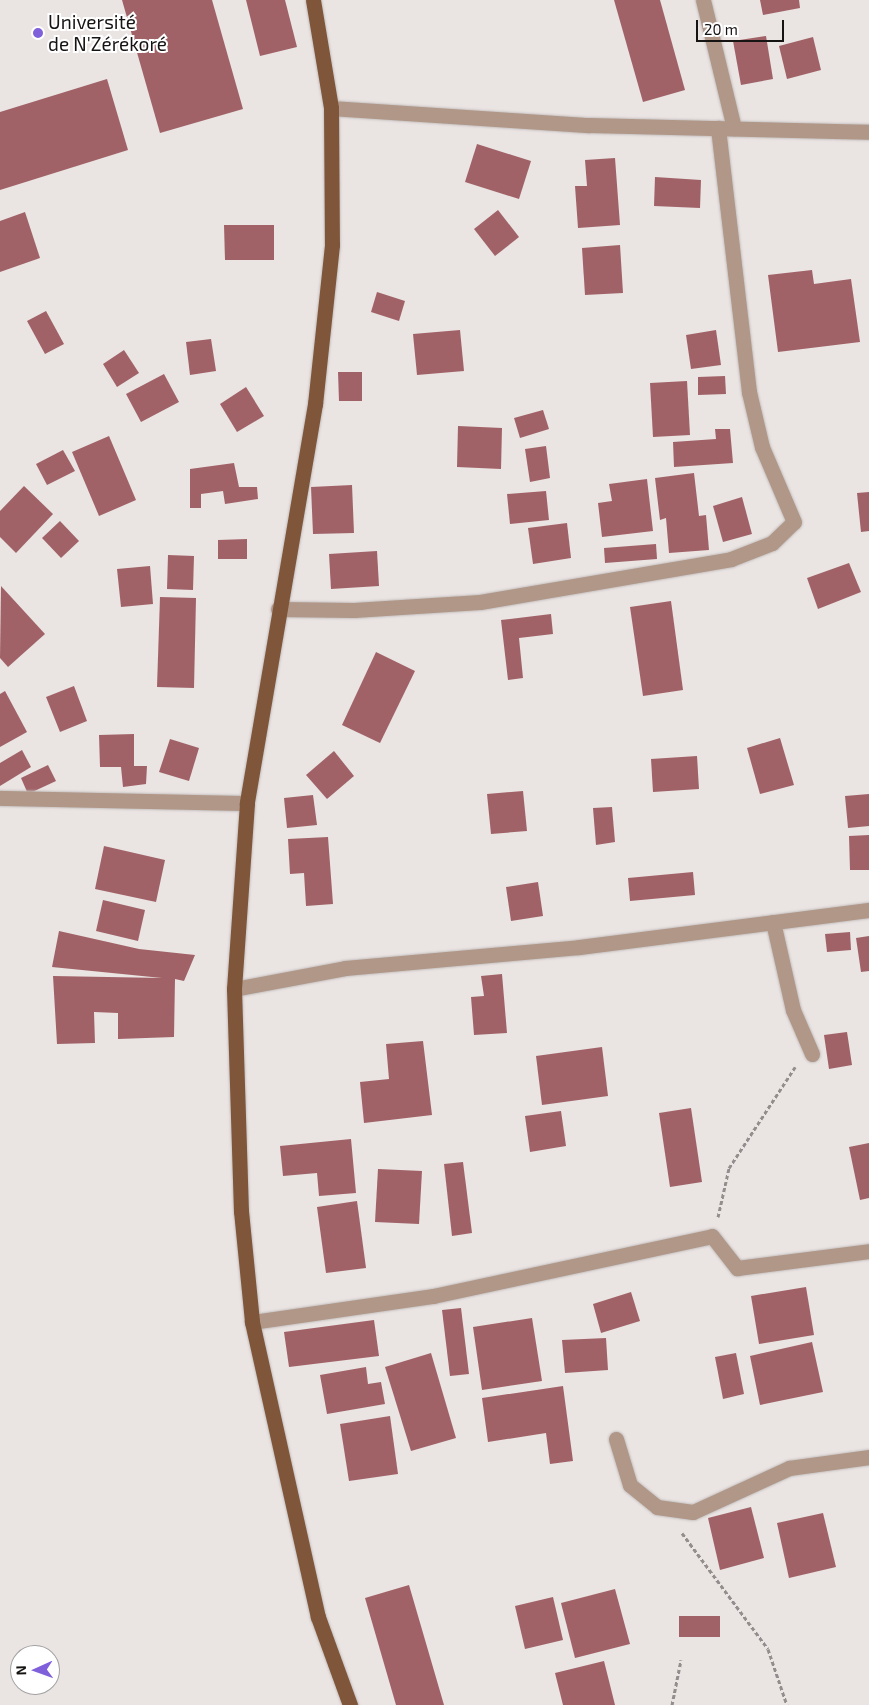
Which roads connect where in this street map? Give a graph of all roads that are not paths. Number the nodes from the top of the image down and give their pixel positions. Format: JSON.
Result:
{"nodes":[{"id":1,"x":313,"y":0,"type":"edge"},
{"id":2,"x":703,"y":0,"type":"edge"},
{"id":3,"x":331,"y":108,"type":"junction"},
{"id":4,"x":718,"y":128,"type":"junction"},
{"id":5,"x":734,"y":128,"type":"junction"},
{"id":6,"x":869,"y":132,"type":"edge"},
{"id":7,"x":278,"y":608,"type":"junction"},
{"id":8,"x":0,"y":798,"type":"edge"},
{"id":9,"x":246,"y":803,"type":"junction"},
{"id":10,"x":869,"y":910,"type":"edge"},
{"id":11,"x":773,"y":922,"type":"junction"},
{"id":12,"x":234,"y":989,"type":"junction"},
{"id":13,"x":810,"y":1049,"type":"road end"},
{"id":14,"x":869,"y":1252,"type":"edge"},
{"id":15,"x":252,"y":1322,"type":"junction"},
{"id":16,"x":616,"y":1440,"type":"dead end"},
{"id":17,"x":869,"y":1457,"type":"edge"},
{"id":18,"x":350,"y":1705,"type":"edge"}],
"edges":[{"from":1,"to":3,"type":"main road"},
{"from":2,"to":5,"type":"street"},
{"from":3,"to":4,"type":"street"},
{"from":3,"to":7,"type":"main road"},
{"from":4,"to":5,"type":"street"},
{"from":4,"to":7,"type":"street"},
{"from":5,"to":6,"type":"street"},
{"from":7,"to":9,"type":"main road"},
{"from":8,"to":9,"type":"street"},
{"from":9,"to":12,"type":"main road"},
{"from":10,"to":11,"type":"street"},
{"from":11,"to":12,"type":"street"},
{"from":11,"to":13,"type":"street"},
{"from":12,"to":15,"type":"main road"},
{"from":14,"to":15,"type":"street"},
{"from":15,"to":18,"type":"main road"},
{"from":16,"to":17,"type":"street"}]}
